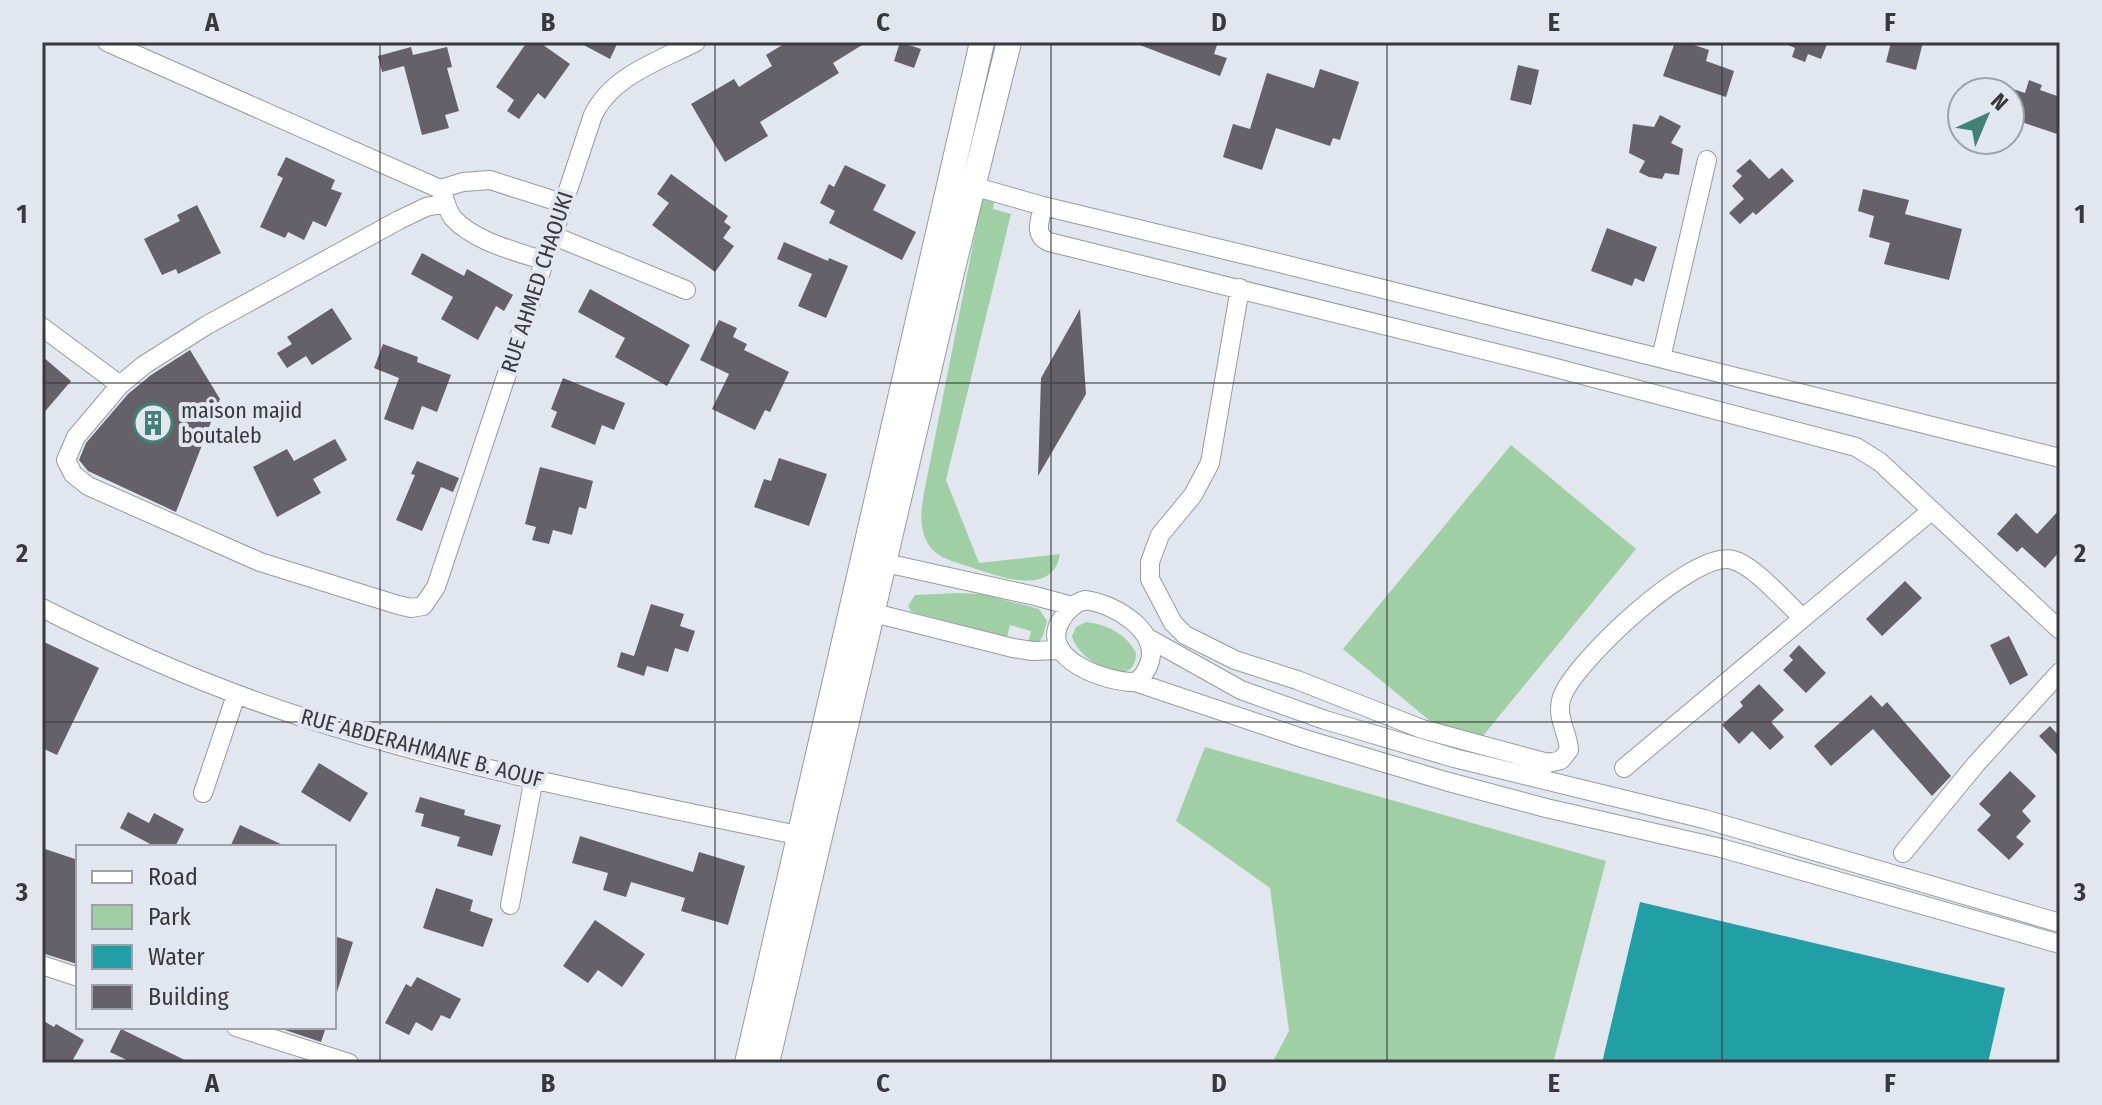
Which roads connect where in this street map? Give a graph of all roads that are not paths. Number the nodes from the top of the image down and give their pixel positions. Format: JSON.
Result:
{"nodes":[{"id":1,"x":107,"y":42,"type":"edge"},
{"id":2,"x":696,"y":42,"type":"edge"},
{"id":3,"x":982,"y":42,"type":"edge"},
{"id":4,"x":1009,"y":42,"type":"edge"},
{"id":5,"x":1707,"y":160,"type":"dead end"},
{"id":6,"x":963,"y":183,"type":"junction"},
{"id":7,"x":443,"y":196,"type":"junction"},
{"id":8,"x":562,"y":203,"type":"junction"},
{"id":9,"x":1043,"y":206,"type":"junction"},
{"id":10,"x":554,"y":236,"type":"junction"},
{"id":11,"x":545,"y":261,"type":"junction"},
{"id":12,"x":1240,"y":288,"type":"junction"},
{"id":13,"x":686,"y":290,"type":"dead end"},
{"id":14,"x":42,"y":327,"type":"edge"},
{"id":15,"x":1661,"y":358,"type":"junction"},
{"id":16,"x":120,"y":385,"type":"junction"},
{"id":17,"x":2060,"y":458,"type":"edge"},
{"id":18,"x":1931,"y":511,"type":"junction"},
{"id":19,"x":873,"y":561,"type":"junction"},
{"id":20,"x":1072,"y":606,"type":"junction"},
{"id":21,"x":42,"y":608,"type":"edge"},
{"id":22,"x":862,"y":610,"type":"junction"},
{"id":23,"x":1803,"y":618,"type":"junction"},
{"id":24,"x":2060,"y":630,"type":"edge"},
{"id":25,"x":1148,"y":638,"type":"junction"},
{"id":26,"x":1059,"y":650,"type":"junction"},
{"id":27,"x":2060,"y":672,"type":"edge"},
{"id":28,"x":1135,"y":682,"type":"junction"},
{"id":29,"x":236,"y":695,"type":"junction"},
{"id":30,"x":1624,"y":768,"type":"dead end"},
{"id":31,"x":534,"y":778,"type":"junction"},
{"id":32,"x":203,"y":793,"type":"dead end"},
{"id":33,"x":808,"y":837,"type":"junction"},
{"id":34,"x":1903,"y":853,"type":"dead end"},
{"id":35,"x":510,"y":905,"type":"dead end"},
{"id":36,"x":2060,"y":923,"type":"edge"},
{"id":37,"x":2060,"y":944,"type":"edge"},
{"id":38,"x":42,"y":965,"type":"edge"},
{"id":39,"x":76,"y":976,"type":"edge"},
{"id":40,"x":242,"y":1029,"type":"edge"},
{"id":41,"x":349,"y":1063,"type":"edge"},
{"id":42,"x":747,"y":1063,"type":"edge"},
{"id":43,"x":767,"y":1063,"type":"edge"}],
"edges":[{"from":1,"to":7,"type":"street"},
{"from":2,"to":8,"type":"street","name":"RUE AHMED CHAOUKI"},
{"from":3,"to":6,"type":"street"},
{"from":4,"to":6,"type":"street"},
{"from":5,"to":15,"type":"street"},
{"from":6,"to":9,"type":"street"},
{"from":6,"to":19,"type":"street"},
{"from":7,"to":8,"type":"street"},
{"from":7,"to":11,"type":"street"},
{"from":7,"to":16,"type":"street"},
{"from":8,"to":10,"type":"street","name":"RUE AHMED CHAOUKI"},
{"from":9,"to":12,"type":"street"},
{"from":9,"to":15,"type":"street"},
{"from":10,"to":11,"type":"street","name":"RUE AHMED CHAOUKI"},
{"from":10,"to":13,"type":"street"},
{"from":11,"to":16,"type":"street","name":"RUE AHMED CHAOUKI"},
{"from":12,"to":18,"type":"street"},
{"from":12,"to":23,"type":"street"},
{"from":14,"to":16,"type":"street"},
{"from":15,"to":17,"type":"street"},
{"from":18,"to":23,"type":"street"},
{"from":18,"to":24,"type":"street"},
{"from":19,"to":20,"type":"street"},
{"from":19,"to":22,"type":"street"},
{"from":20,"to":25,"type":"street"},
{"from":20,"to":26,"type":"street"},
{"from":21,"to":29,"type":"street","name":"RUE ABDERAHMANE B. AOUF"},
{"from":22,"to":26,"type":"street"},
{"from":22,"to":33,"type":"street"},
{"from":23,"to":30,"type":"street"},
{"from":25,"to":28,"type":"street"},
{"from":25,"to":36,"type":"street"},
{"from":26,"to":28,"type":"street"},
{"from":27,"to":34,"type":"street"},
{"from":28,"to":37,"type":"street"},
{"from":29,"to":31,"type":"street","name":"RUE ABDERAHMANE B. AOUF"},
{"from":29,"to":32,"type":"street"},
{"from":31,"to":33,"type":"street","name":"RUE ABDERAHMANE B. AOUF"},
{"from":31,"to":35,"type":"street"},
{"from":33,"to":42,"type":"street"},
{"from":33,"to":43,"type":"street"},
{"from":38,"to":39,"type":"street"},
{"from":40,"to":41,"type":"street"}]}
